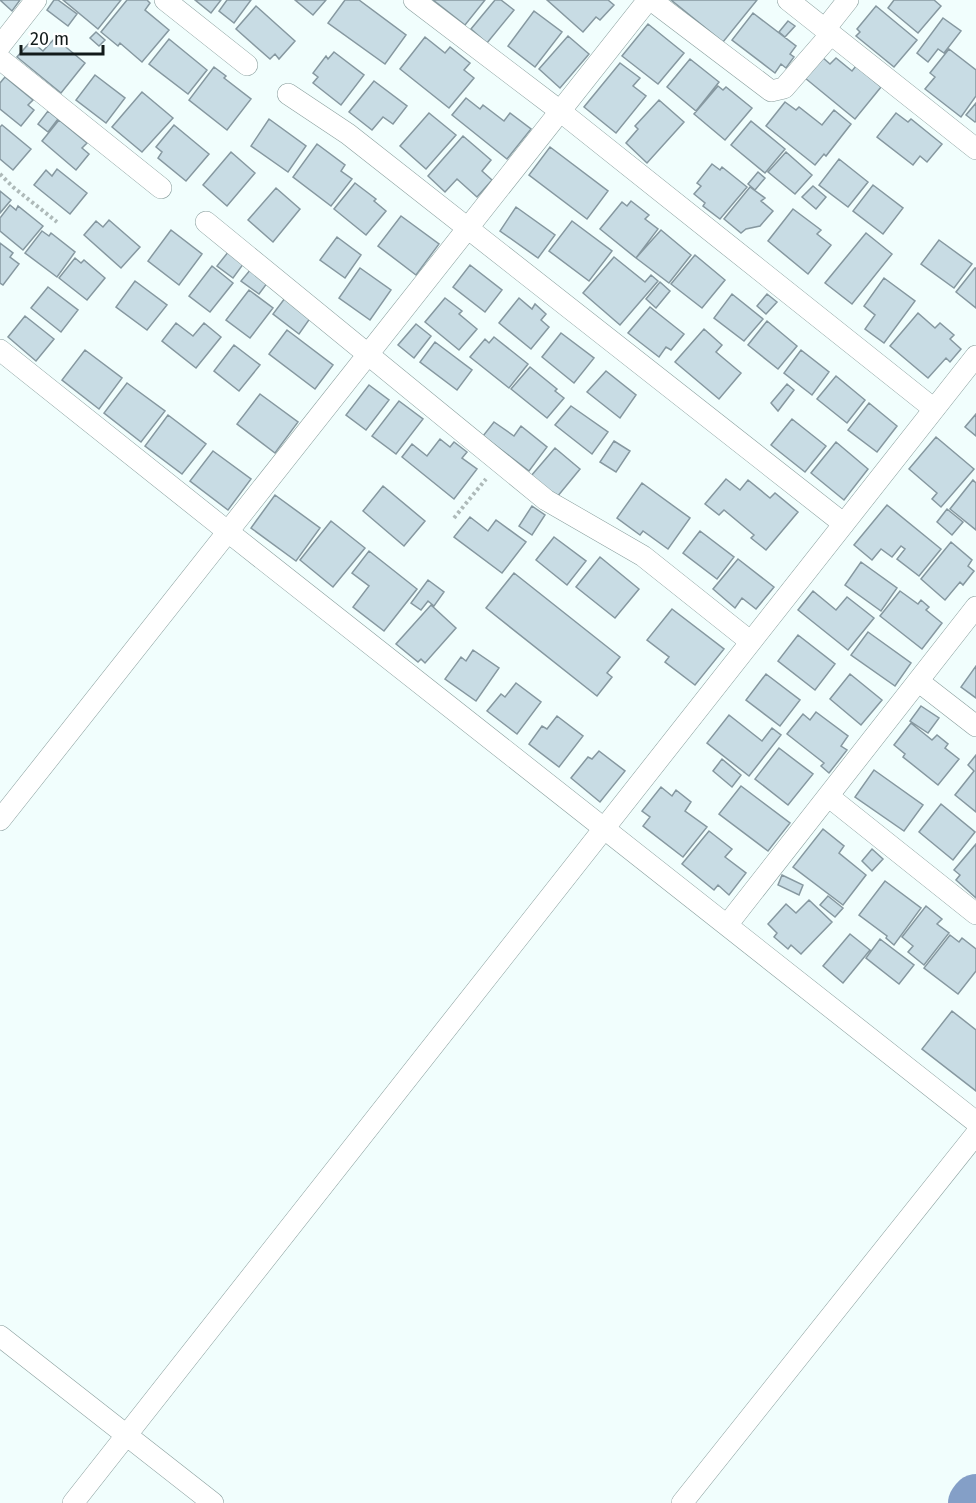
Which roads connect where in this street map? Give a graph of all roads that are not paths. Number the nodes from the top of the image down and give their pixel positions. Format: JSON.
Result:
{"nodes":[{"id":1,"x":36,"y":0,"type":"edge"},
{"id":2,"x":165,"y":0,"type":"edge"},
{"id":3,"x":414,"y":0,"type":"edge"},
{"id":4,"x":650,"y":0,"type":"edge"},
{"id":5,"x":788,"y":0,"type":"edge"},
{"id":6,"x":848,"y":0,"type":"edge"},
{"id":7,"x":828,"y":32,"type":"junction"},
{"id":8,"x":0,"y":46,"type":"edge"},
{"id":9,"x":0,"y":59,"type":"edge"},
{"id":10,"x":247,"y":65,"type":"dead end"},
{"id":11,"x":288,"y":94,"type":"dead end"},
{"id":12,"x":560,"y":111,"type":"junction"},
{"id":13,"x":976,"y":149,"type":"edge"},
{"id":14,"x":161,"y":188,"type":"dead end"},
{"id":15,"x":206,"y":222,"type":"dead end"},
{"id":16,"x":467,"y":228,"type":"junction"},
{"id":17,"x":0,"y":350,"type":"edge"},
{"id":18,"x":368,"y":354,"type":"junction"},
{"id":19,"x":976,"y":356,"type":"edge"},
{"id":20,"x":934,"y":409,"type":"junction"},
{"id":21,"x":844,"y":524,"type":"junction"},
{"id":22,"x":227,"y":531,"type":"junction"},
{"id":23,"x":976,"y":607,"type":"edge"},
{"id":24,"x":751,"y":642,"type":"junction"},
{"id":25,"x":918,"y":681,"type":"junction"},
{"id":26,"x":976,"y":726,"type":"edge"},
{"id":27,"x":828,"y":796,"type":"junction"},
{"id":28,"x":0,"y":820,"type":"edge"},
{"id":29,"x":604,"y":828,"type":"junction"},
{"id":30,"x":976,"y":914,"type":"edge"},
{"id":31,"x":727,"y":925,"type":"junction"},
{"id":32,"x":976,"y":1122,"type":"edge"},
{"id":33,"x":976,"y":1134,"type":"edge"},
{"id":34,"x":0,"y":1336,"type":"edge"},
{"id":35,"x":126,"y":1435,"type":"junction"},
{"id":36,"x":73,"y":1503,"type":"edge"},
{"id":37,"x":213,"y":1503,"type":"edge"},
{"id":38,"x":682,"y":1503,"type":"edge"}],
"edges":[{"from":1,"to":8,"type":"street"},
{"from":2,"to":10,"type":"street"},
{"from":3,"to":12,"type":"street"},
{"from":4,"to":7,"type":"street"},
{"from":4,"to":12,"type":"street"},
{"from":5,"to":7,"type":"street"},
{"from":6,"to":7,"type":"street"},
{"from":7,"to":13,"type":"street"},
{"from":9,"to":14,"type":"street"},
{"from":11,"to":16,"type":"street"},
{"from":12,"to":16,"type":"street"},
{"from":12,"to":20,"type":"street"},
{"from":15,"to":18,"type":"street"},
{"from":16,"to":18,"type":"street"},
{"from":16,"to":21,"type":"street"},
{"from":17,"to":22,"type":"street"},
{"from":18,"to":22,"type":"street"},
{"from":18,"to":24,"type":"street"},
{"from":19,"to":20,"type":"street"},
{"from":20,"to":21,"type":"street"},
{"from":21,"to":24,"type":"street"},
{"from":22,"to":28,"type":"street"},
{"from":22,"to":29,"type":"street"},
{"from":23,"to":25,"type":"street"},
{"from":24,"to":29,"type":"street"},
{"from":25,"to":26,"type":"street"},
{"from":25,"to":27,"type":"street"},
{"from":27,"to":30,"type":"street"},
{"from":27,"to":31,"type":"street"},
{"from":29,"to":31,"type":"street"},
{"from":29,"to":35,"type":"street"},
{"from":31,"to":32,"type":"street"},
{"from":33,"to":38,"type":"street"},
{"from":34,"to":35,"type":"street"},
{"from":35,"to":36,"type":"street"},
{"from":35,"to":37,"type":"street"}]}
